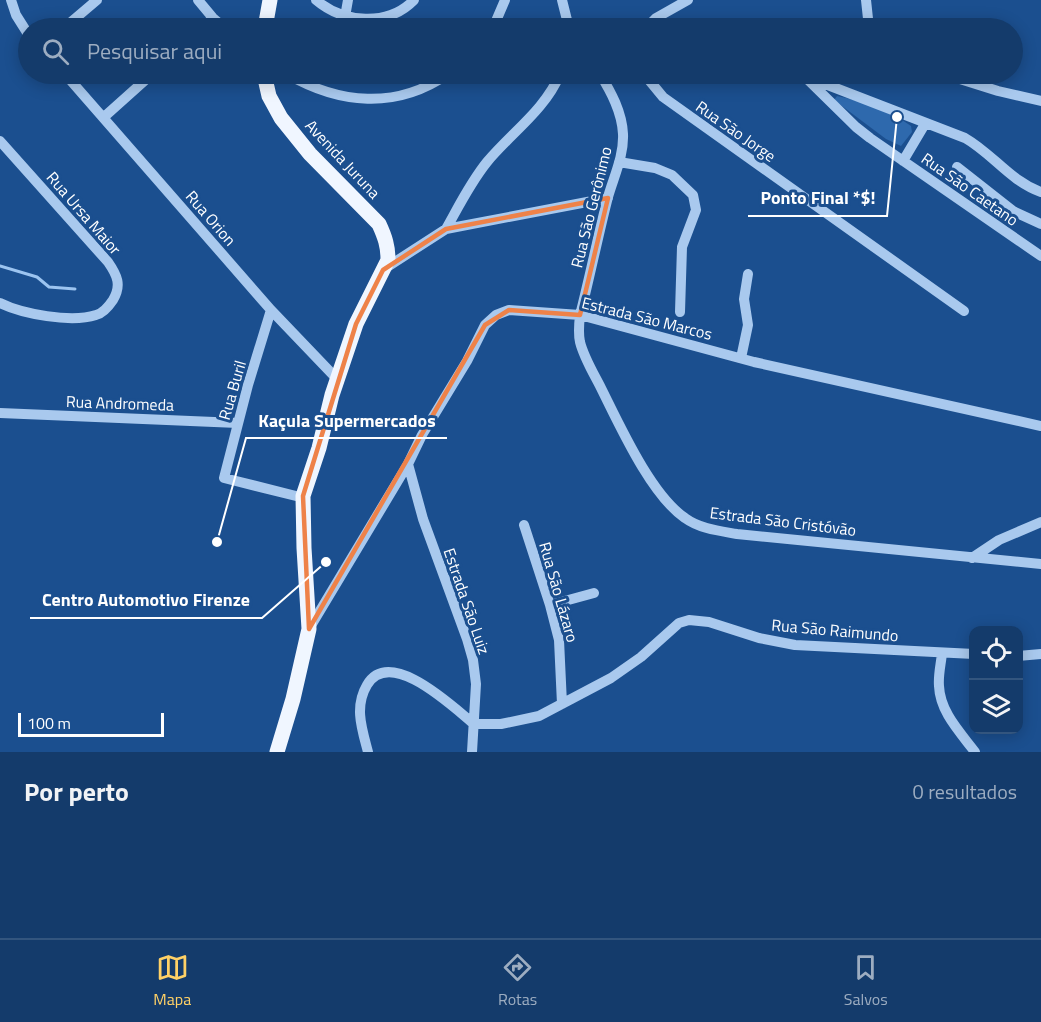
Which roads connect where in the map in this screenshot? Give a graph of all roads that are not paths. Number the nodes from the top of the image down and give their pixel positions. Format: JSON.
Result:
{"nodes":[{"id":1,"x":11,"y":0,"type":"edge"},
{"id":2,"x":97,"y":0,"type":"edge"},
{"id":3,"x":198,"y":0,"type":"edge"},
{"id":4,"x":270,"y":0,"type":"edge"},
{"id":5,"x":316,"y":0,"type":"edge"},
{"id":6,"x":348,"y":0,"type":"edge"},
{"id":7,"x":414,"y":0,"type":"edge"},
{"id":8,"x":505,"y":0,"type":"edge"},
{"id":9,"x":562,"y":0,"type":"edge"},
{"id":10,"x":688,"y":0,"type":"edge"},
{"id":11,"x":866,"y":0,"type":"edge"},
{"id":12,"x":345,"y":16,"type":"junction"},
{"id":13,"x":18,"y":18,"type":"edge"},
{"id":14,"x":76,"y":18,"type":"edge"},
{"id":15,"x":213,"y":18,"type":"edge"},
{"id":16,"x":267,"y":18,"type":"edge"},
{"id":17,"x":352,"y":18,"type":"edge"},
{"id":18,"x":364,"y":18,"type":"edge"},
{"id":19,"x":498,"y":18,"type":"edge"},
{"id":20,"x":567,"y":18,"type":"edge"},
{"id":21,"x":656,"y":18,"type":"edge"},
{"id":22,"x":867,"y":18,"type":"edge"},
{"id":23,"x":74,"y":84,"type":"edge"},
{"id":24,"x":141,"y":84,"type":"edge"},
{"id":25,"x":266,"y":84,"type":"edge"},
{"id":26,"x":305,"y":84,"type":"edge"},
{"id":27,"x":429,"y":84,"type":"edge"},
{"id":28,"x":554,"y":84,"type":"edge"},
{"id":29,"x":606,"y":84,"type":"edge"},
{"id":30,"x":652,"y":84,"type":"edge"},
{"id":31,"x":812,"y":84,"type":"edge"},
{"id":32,"x":825,"y":84,"type":"edge"},
{"id":33,"x":976,"y":84,"type":"edge"},
{"id":34,"x":1041,"y":101,"type":"edge"},
{"id":35,"x":104,"y":117,"type":"junction"},
{"id":36,"x":925,"y":124,"type":"junction"},
{"id":37,"x":0,"y":141,"type":"edge"},
{"id":38,"x":903,"y":160,"type":"junction"},
{"id":39,"x":619,"y":162,"type":"junction"},
{"id":40,"x":957,"y":167,"type":"dead end"},
{"id":41,"x":1041,"y":192,"type":"edge"},
{"id":42,"x":608,"y":198,"type":"junction"},
{"id":43,"x":1041,"y":224,"type":"edge"},
{"id":44,"x":446,"y":230,"type":"junction"},
{"id":45,"x":1041,"y":256,"type":"edge"},
{"id":46,"x":383,"y":270,"type":"junction"},
{"id":47,"x":748,"y":274,"type":"dead end"},
{"id":48,"x":0,"y":303,"type":"edge"},
{"id":49,"x":271,"y":310,"type":"junction"},
{"id":50,"x":964,"y":311,"type":"dead end"},
{"id":51,"x":680,"y":312,"type":"dead end"},
{"id":52,"x":580,"y":315,"type":"junction"},
{"id":53,"x":741,"y":358,"type":"junction"},
{"id":54,"x":337,"y":379,"type":"junction"},
{"id":55,"x":0,"y":413,"type":"edge"},
{"id":56,"x":238,"y":423,"type":"junction"},
{"id":57,"x":1041,"y":426,"type":"edge"},
{"id":58,"x":408,"y":464,"type":"junction"},
{"id":59,"x":296,"y":496,"type":"dead end"},
{"id":60,"x":1041,"y":522,"type":"edge"},
{"id":61,"x":524,"y":525,"type":"dead end"},
{"id":62,"x":972,"y":558,"type":"junction"},
{"id":63,"x":1041,"y":564,"type":"edge"},
{"id":64,"x":594,"y":593,"type":"dead end"},
{"id":65,"x":550,"y":605,"type":"junction"},
{"id":66,"x":309,"y":629,"type":"junction"},
{"id":67,"x":942,"y":653,"type":"junction"},
{"id":68,"x":969,"y":654,"type":"edge"},
{"id":69,"x":1041,"y":654,"type":"edge"},
{"id":70,"x":1023,"y":656,"type":"edge"},
{"id":71,"x":562,"y":704,"type":"junction"},
{"id":72,"x":474,"y":724,"type":"junction"},
{"id":73,"x":277,"y":752,"type":"edge"},
{"id":74,"x":368,"y":752,"type":"edge"},
{"id":75,"x":472,"y":752,"type":"edge"},
{"id":76,"x":975,"y":752,"type":"edge"}],
"edges":[{"from":1,"to":13,"type":"street"},
{"from":2,"to":14,"type":"street"},
{"from":3,"to":15,"type":"street"},
{"from":4,"to":16,"type":"main road"},
{"from":5,"to":12,"type":"street"},
{"from":6,"to":12,"type":"street"},
{"from":7,"to":18,"type":"street"},
{"from":8,"to":19,"type":"street"},
{"from":9,"to":20,"type":"street"},
{"from":10,"to":21,"type":"street"},
{"from":11,"to":22,"type":"street"},
{"from":12,"to":17,"type":"street"},
{"from":23,"to":35,"type":"street","name":"Rua Orion"},
{"from":24,"to":35,"type":"street"},
{"from":25,"to":46,"type":"main road","name":"Avenida Juruna"},
{"from":26,"to":27,"type":"street"},
{"from":28,"to":44,"type":"street"},
{"from":29,"to":39,"type":"street","name":"Rua São Gerônimo"},
{"from":30,"to":50,"type":"street","name":"Rua São Jorge"},
{"from":31,"to":38,"type":"street","name":"Rua São Caetano"},
{"from":32,"to":36,"type":"street"},
{"from":33,"to":34,"type":"street"},
{"from":35,"to":49,"type":"street","name":"Rua Orion"},
{"from":36,"to":38,"type":"street"},
{"from":36,"to":41,"type":"street"},
{"from":37,"to":48,"type":"street","name":"Rua Ursa Maior"},
{"from":38,"to":45,"type":"street","name":"Rua São Caetano"},
{"from":39,"to":42,"type":"street","name":"Rua São Gerônimo"},
{"from":39,"to":51,"type":"street"},
{"from":40,"to":43,"type":"street"},
{"from":42,"to":44,"type":"street"},
{"from":42,"to":52,"type":"street","name":"Rua São Gerônimo"},
{"from":44,"to":46,"type":"street"},
{"from":46,"to":54,"type":"main road","name":"Avenida Juruna"},
{"from":47,"to":53,"type":"street"},
{"from":49,"to":54,"type":"street","name":"Rua Orion"},
{"from":49,"to":56,"type":"street","name":"Rua Buril"},
{"from":52,"to":53,"type":"street","name":"Estrada São Marcos"},
{"from":52,"to":58,"type":"street","name":"Estrada São Marcos"},
{"from":52,"to":62,"type":"street","name":"Estrada São Cristóvão"},
{"from":53,"to":57,"type":"street","name":"Estrada São Marcos"},
{"from":54,"to":66,"type":"main road","name":"Avenida Juruna"},
{"from":55,"to":56,"type":"street","name":"Rua Andromeda"},
{"from":56,"to":59,"type":"street","name":"Rua Buril"},
{"from":58,"to":66,"type":"street","name":"Estrada São Marcos"},
{"from":58,"to":72,"type":"street","name":"Estrada São Luiz"},
{"from":60,"to":62,"type":"street"},
{"from":61,"to":65,"type":"street","name":"Rua São Lázaro"},
{"from":62,"to":63,"type":"street","name":"Estrada São Cristóvão"},
{"from":64,"to":65,"type":"street"},
{"from":65,"to":71,"type":"street","name":"Rua São Lázaro"},
{"from":66,"to":73,"type":"main road","name":"Avenida Juruna"},
{"from":67,"to":68,"type":"street","name":"Rua São Raimundo"},
{"from":67,"to":71,"type":"street","name":"Rua São Raimundo"},
{"from":67,"to":76,"type":"street"},
{"from":69,"to":70,"type":"street"},
{"from":71,"to":72,"type":"street","name":"Rua São Raimundo"},
{"from":72,"to":74,"type":"street"},
{"from":72,"to":75,"type":"street","name":"Estrada São Luiz"}]}
